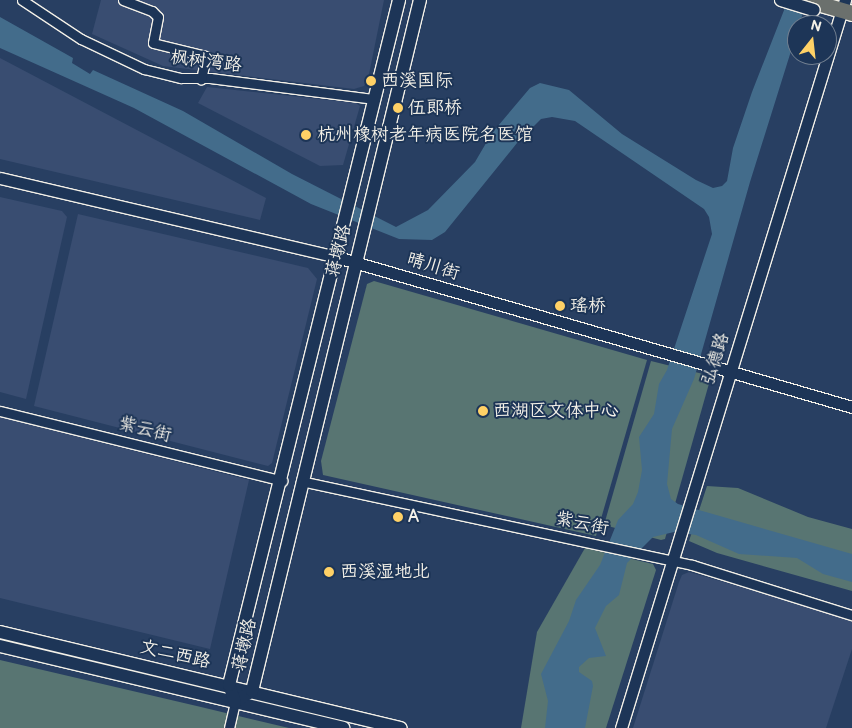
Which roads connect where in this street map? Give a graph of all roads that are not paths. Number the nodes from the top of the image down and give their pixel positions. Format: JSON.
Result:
{"nodes":[{"id":1,"x":22,"y":0,"type":"edge"},
{"id":2,"x":123,"y":0,"type":"edge"},
{"id":3,"x":399,"y":0,"type":"edge"},
{"id":4,"x":420,"y":0,"type":"edge"},
{"id":5,"x":781,"y":0,"type":"edge"},
{"id":6,"x":813,"y":4,"type":"edge"},
{"id":7,"x":846,"y":7,"type":"edge"},
{"id":8,"x":201,"y":80,"type":"junction"},
{"id":9,"x":376,"y":99,"type":"junction"},
{"id":10,"x":0,"y":178,"type":"edge"},
{"id":11,"x":337,"y":257,"type":"junction"},
{"id":12,"x":355,"y":262,"type":"junction"},
{"id":13,"x":730,"y":372,"type":"junction"},
{"id":14,"x":852,"y":407,"type":"edge"},
{"id":15,"x":0,"y":411,"type":"edge"},
{"id":16,"x":282,"y":481,"type":"junction"},
{"id":17,"x":301,"y":481,"type":"junction"},
{"id":18,"x":673,"y":560,"type":"junction"},
{"id":19,"x":852,"y":615,"type":"edge"},
{"id":20,"x":0,"y":632,"type":"edge"},
{"id":21,"x":0,"y":646,"type":"edge"},
{"id":22,"x":229,"y":685,"type":"junction"},
{"id":23,"x":252,"y":691,"type":"junction"},
{"id":24,"x":235,"y":702,"type":"junction"},
{"id":25,"x":229,"y":728,"type":"edge"},
{"id":26,"x":343,"y":728,"type":"edge"},
{"id":27,"x":401,"y":728,"type":"edge"},
{"id":28,"x":621,"y":728,"type":"edge"}],
"edges":[{"from":1,"to":8,"type":"street","name":"枫树湾路"},
{"from":2,"to":8,"type":"street"},
{"from":3,"to":9,"type":"main road","name":"蒋墩路"},
{"from":4,"to":12,"type":"main road","name":"蒋墩路"},
{"from":5,"to":6,"type":"main road","bridge":true},
{"from":6,"to":7,"type":"main road"},
{"from":7,"to":13,"type":"street","name":"弘德路"},
{"from":8,"to":9,"type":"street","name":"枫树湾路"},
{"from":9,"to":11,"type":"main road","name":"蒋墩路"},
{"from":10,"to":11,"type":"street","name":"晴川街"},
{"from":11,"to":12,"type":"street","name":"晴川街"},
{"from":11,"to":16,"type":"main road","name":"蒋墩路"},
{"from":12,"to":13,"type":"street","name":"晴川街"},
{"from":12,"to":17,"type":"main road","name":"蒋墩路"},
{"from":13,"to":14,"type":"street","name":"晴川街"},
{"from":13,"to":18,"type":"street","name":"弘德路"},
{"from":15,"to":16,"type":"street","name":"紫云街"},
{"from":16,"to":22,"type":"main road","name":"蒋墩路"},
{"from":17,"to":18,"type":"street","name":"紫云街"},
{"from":17,"to":23,"type":"main road","name":"蒋墩路"},
{"from":18,"to":19,"type":"street","name":"紫云街"},
{"from":18,"to":28,"type":"street","name":"弘德路"},
{"from":20,"to":22,"type":"main road","name":"文二西路"},
{"from":21,"to":24,"type":"main road","name":"文二西路"},
{"from":22,"to":23,"type":"main road","name":"文二西路"},
{"from":22,"to":24,"type":"main road","name":"蒋墩路"},
{"from":23,"to":24,"type":"main road","name":"蒋墩路"},
{"from":23,"to":27,"type":"main road","name":"文二西路"},
{"from":24,"to":25,"type":"street"},
{"from":24,"to":26,"type":"main road","name":"文二西路"}]}
